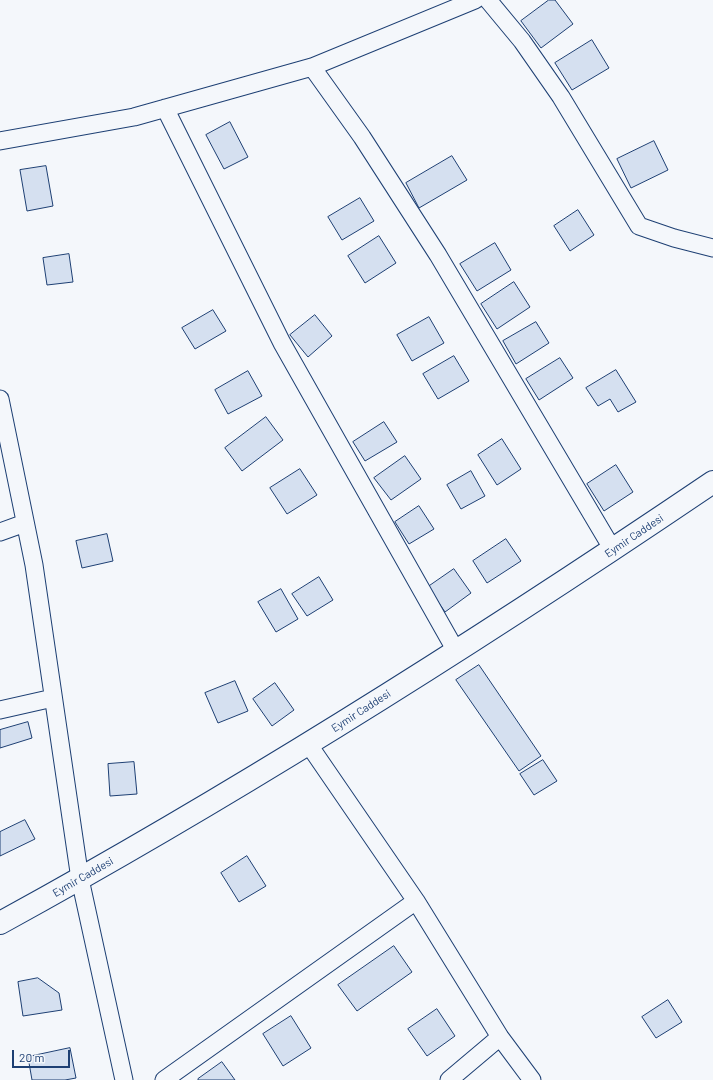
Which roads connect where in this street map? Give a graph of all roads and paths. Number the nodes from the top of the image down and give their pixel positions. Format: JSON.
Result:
{"nodes":[{"id":1,"x":475,"y":0,"type":"edge"},
{"id":2,"x":488,"y":0,"type":"edge"},
{"id":3,"x":312,"y":67,"type":"junction"},
{"id":4,"x":165,"y":108,"type":"junction"},
{"id":5,"x":0,"y":141,"type":"edge"},
{"id":6,"x":713,"y":248,"type":"edge"},
{"id":7,"x":0,"y":399,"type":"edge"},
{"id":8,"x":713,"y":482,"type":"edge"},
{"id":9,"x":25,"y":523,"type":"junction"},
{"id":10,"x":0,"y":532,"type":"edge"},
{"id":11,"x":613,"y":550,"type":"junction"},
{"id":12,"x":456,"y":651,"type":"junction"},
{"id":13,"x":53,"y":698,"type":"junction"},
{"id":14,"x":0,"y":710,"type":"edge"},
{"id":15,"x":309,"y":744,"type":"junction"},
{"id":16,"x":80,"y":879,"type":"junction"},
{"id":17,"x":416,"y":901,"type":"junction"},
{"id":18,"x":0,"y":923,"type":"edge"},
{"id":19,"x":500,"y":1037,"type":"junction"},
{"id":20,"x":124,"y":1080,"type":"edge"},
{"id":21,"x":164,"y":1080,"type":"edge"},
{"id":22,"x":449,"y":1080,"type":"edge"},
{"id":23,"x":532,"y":1080,"type":"edge"}],
"edges":[{"from":1,"to":3,"type":"street"},
{"from":2,"to":6,"type":"street"},
{"from":3,"to":4,"type":"street"},
{"from":3,"to":11,"type":"street"},
{"from":4,"to":5,"type":"street"},
{"from":4,"to":12,"type":"street"},
{"from":7,"to":9,"type":"street"},
{"from":8,"to":11,"type":"main road","name":"Eymir Caddesi"},
{"from":9,"to":10,"type":"street"},
{"from":9,"to":13,"type":"street"},
{"from":11,"to":12,"type":"main road","name":"Eymir Caddesi"},
{"from":12,"to":15,"type":"main road","name":"Eymir Caddesi"},
{"from":13,"to":14,"type":"street"},
{"from":13,"to":16,"type":"street"},
{"from":15,"to":16,"type":"main road","name":"Eymir Caddesi"},
{"from":15,"to":17,"type":"street"},
{"from":16,"to":18,"type":"main road","name":"Eymir Caddesi"},
{"from":16,"to":20,"type":"street"},
{"from":17,"to":19,"type":"street"},
{"from":17,"to":21,"type":"street"},
{"from":19,"to":22,"type":"street"},
{"from":19,"to":23,"type":"street"}]}
